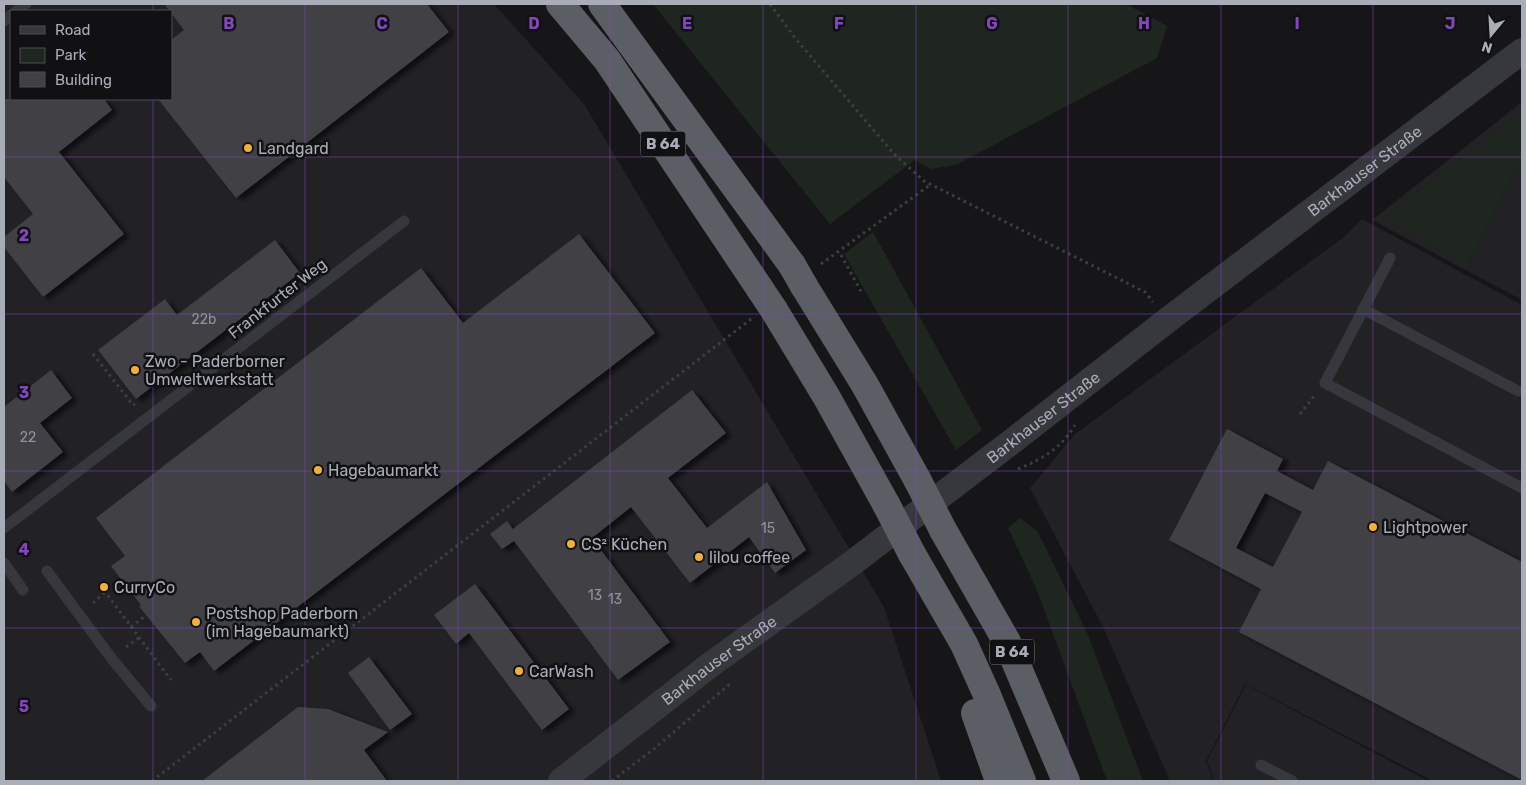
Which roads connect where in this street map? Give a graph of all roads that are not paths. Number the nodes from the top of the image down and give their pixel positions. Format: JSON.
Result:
{"nodes":[{"id":1,"x":560,"y":4,"type":"edge"},
{"id":2,"x":602,"y":4,"type":"edge"},
{"id":3,"x":1522,"y":50,"type":"edge"},
{"id":4,"x":404,"y":221,"type":"dead end"},
{"id":5,"x":1390,"y":258,"type":"dead end"},
{"id":6,"x":1363,"y":309,"type":"junction"},
{"id":7,"x":1518,"y":391,"type":"dead end"},
{"id":8,"x":1522,"y":488,"type":"edge"},
{"id":9,"x":4,"y":528,"type":"edge"},
{"id":10,"x":943,"y":530,"type":"junction"},
{"id":11,"x":912,"y":554,"type":"junction"},
{"id":12,"x":4,"y":563,"type":"edge"},
{"id":13,"x":47,"y":571,"type":"dead end"},
{"id":14,"x":23,"y":590,"type":"dead end"},
{"id":15,"x":151,"y":706,"type":"dead end"},
{"id":16,"x":1261,"y":765,"type":"dead end"},
{"id":17,"x":561,"y":781,"type":"edge"},
{"id":18,"x":1000,"y":781,"type":"edge"},
{"id":19,"x":1022,"y":781,"type":"edge"},
{"id":20,"x":1046,"y":781,"type":"edge"},
{"id":21,"x":1066,"y":781,"type":"edge"},
{"id":22,"x":1292,"y":781,"type":"edge"}],
"edges":[{"from":1,"to":11,"type":"highway","number":"B 64","bridge":true},
{"from":2,"to":10,"type":"highway","number":"B 64","bridge":true},
{"from":3,"to":17,"type":"street","name":"Barkhauser Straße"},
{"from":4,"to":9,"type":"lane","name":"Frankfurter Weg"},
{"from":5,"to":6,"type":"lane"},
{"from":6,"to":7,"type":"lane"},
{"from":6,"to":8,"type":"lane"},
{"from":10,"to":20,"type":"highway","number":"B 64"},
{"from":10,"to":21,"type":"highway","number":"B 64"},
{"from":11,"to":18,"type":"highway","number":"B 64"},
{"from":11,"to":19,"type":"highway","number":"B 64"},
{"from":12,"to":14,"type":"lane"},
{"from":13,"to":15,"type":"lane"},
{"from":16,"to":22,"type":"lane"}]}
